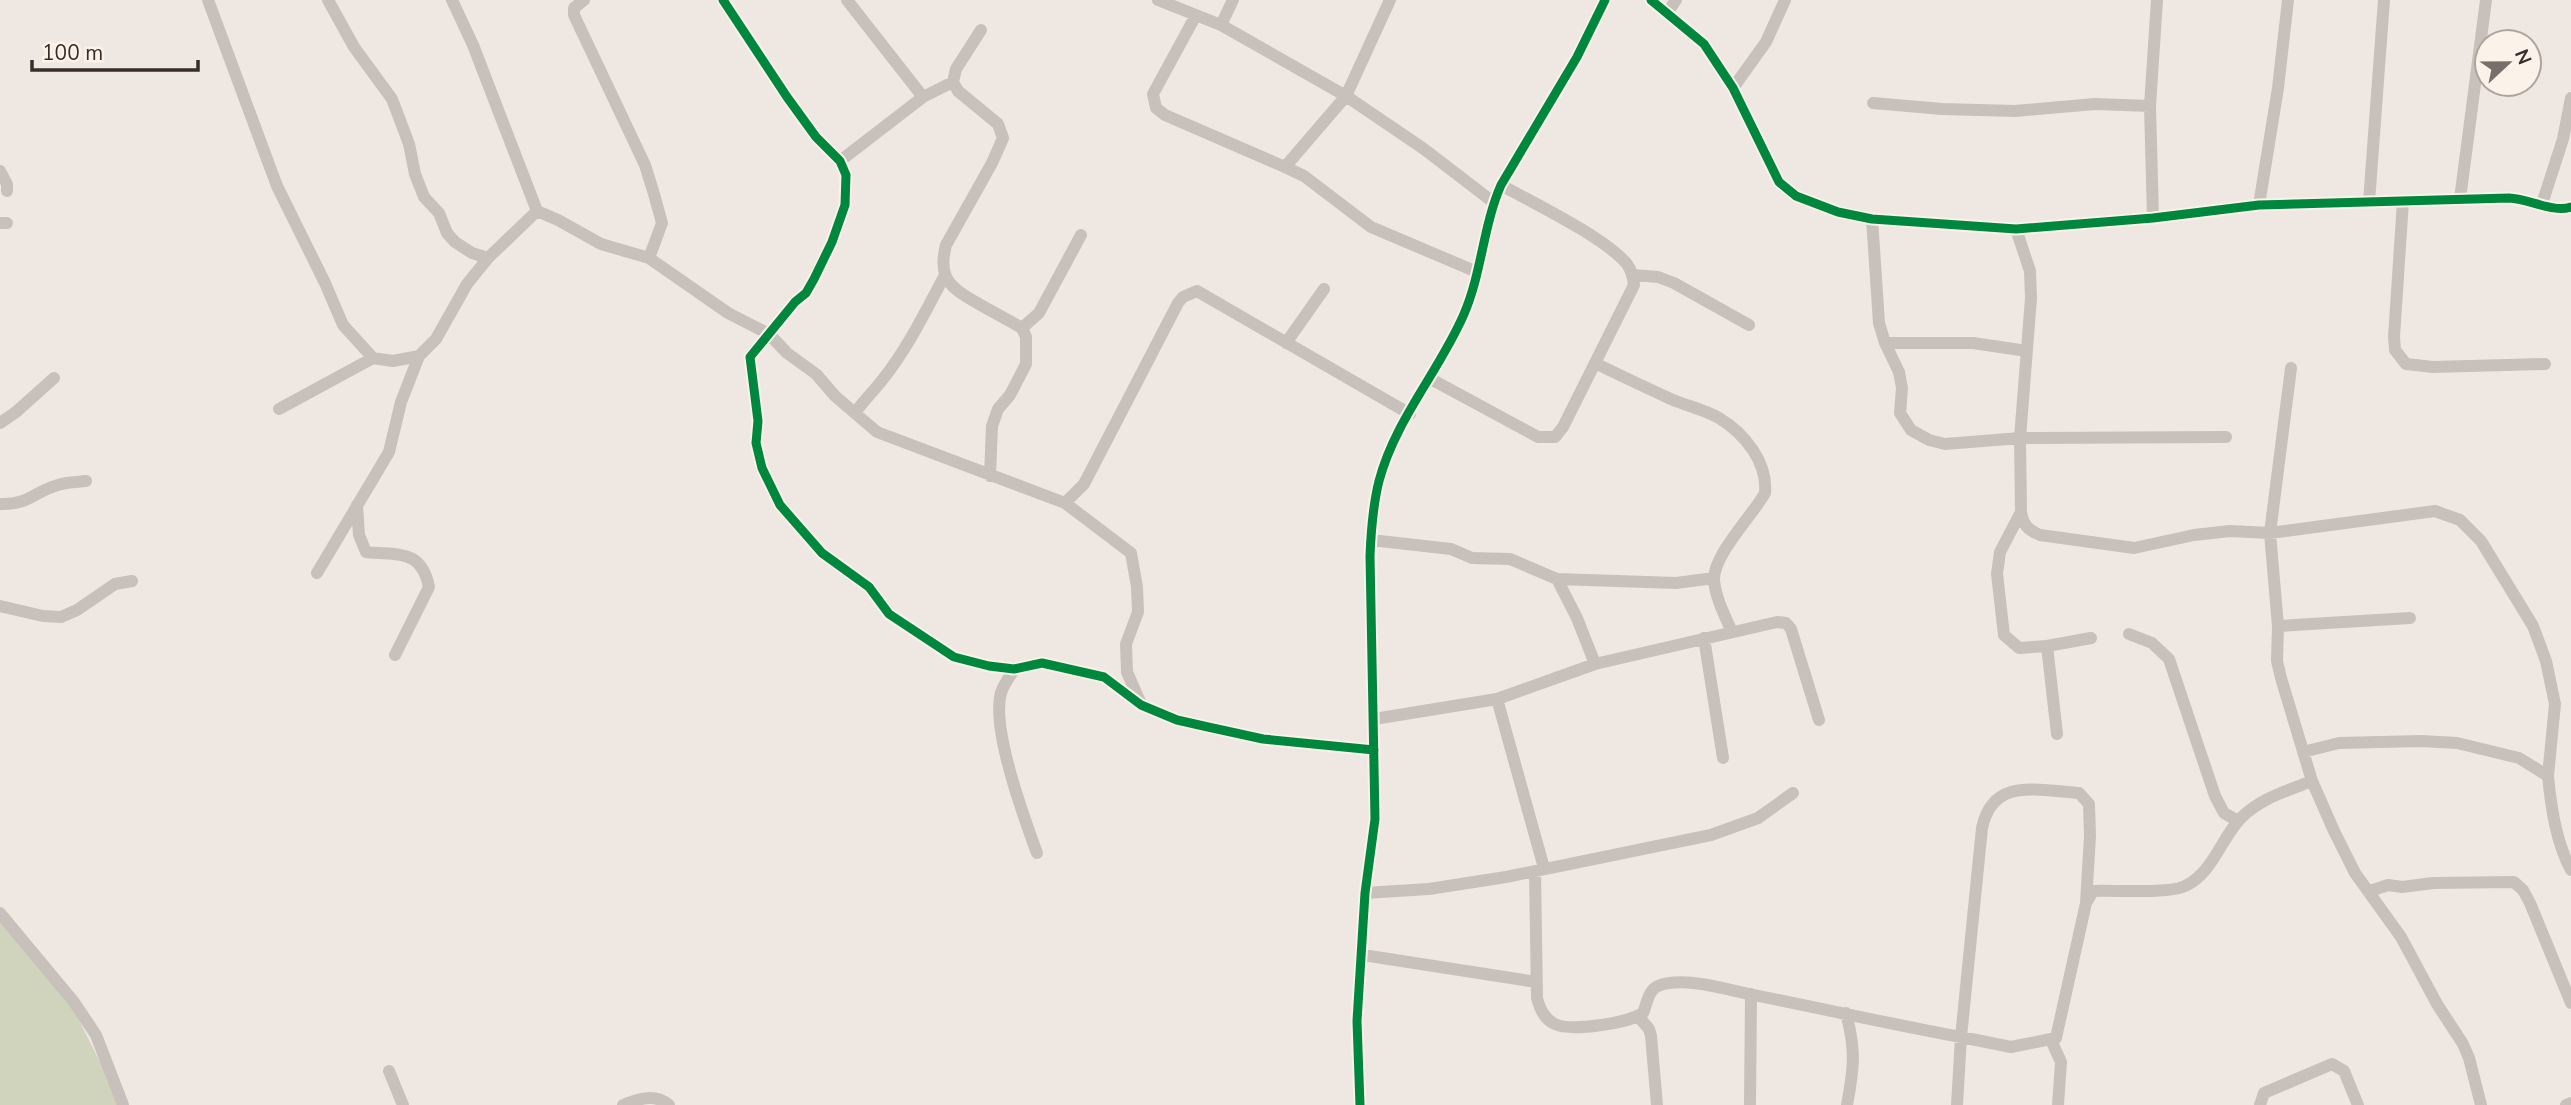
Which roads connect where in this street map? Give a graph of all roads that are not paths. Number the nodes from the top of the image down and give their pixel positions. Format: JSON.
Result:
{"nodes":[{"id":1,"x":208,"y":0,"type":"edge"},
{"id":2,"x":328,"y":0,"type":"edge"},
{"id":3,"x":452,"y":0,"type":"edge"},
{"id":4,"x":584,"y":0,"type":"edge"},
{"id":5,"x":723,"y":0,"type":"edge"},
{"id":6,"x":847,"y":0,"type":"edge"},
{"id":7,"x":1157,"y":0,"type":"edge"},
{"id":8,"x":1233,"y":0,"type":"edge"},
{"id":9,"x":1390,"y":0,"type":"edge"},
{"id":10,"x":1605,"y":0,"type":"edge"},
{"id":11,"x":1651,"y":0,"type":"edge"},
{"id":12,"x":1676,"y":0,"type":"edge"},
{"id":13,"x":1785,"y":0,"type":"edge"},
{"id":14,"x":2157,"y":0,"type":"edge"},
{"id":15,"x":2288,"y":0,"type":"edge"},
{"id":16,"x":2384,"y":0,"type":"edge"},
{"id":17,"x":2486,"y":0,"type":"edge"},
{"id":18,"x":1668,"y":12,"type":"junction"},
{"id":19,"x":1196,"y":15,"type":"junction"},
{"id":20,"x":1221,"y":25,"type":"junction"},
{"id":21,"x":981,"y":30,"type":"dead end"},
{"id":22,"x":953,"y":82,"type":"junction"},
{"id":23,"x":1733,"y":89,"type":"junction"},
{"id":24,"x":1346,"y":96,"type":"junction"},
{"id":25,"x":923,"y":97,"type":"junction"},
{"id":26,"x":2571,"y":98,"type":"edge"},
{"id":27,"x":1873,"y":103,"type":"dead end"},
{"id":28,"x":2150,"y":106,"type":"junction"},
{"id":29,"x":840,"y":161,"type":"junction"},
{"id":30,"x":1285,"y":167,"type":"junction"},
{"id":31,"x":0,"y":171,"type":"edge"},
{"id":32,"x":1501,"y":184,"type":"junction"},
{"id":33,"x":7,"y":191,"type":"dead end"},
{"id":34,"x":2459,"y":199,"type":"junction"},
{"id":35,"x":2403,"y":201,"type":"junction"},
{"id":36,"x":1493,"y":202,"type":"junction"},
{"id":37,"x":2369,"y":202,"type":"junction"},
{"id":38,"x":2542,"y":204,"type":"junction"},
{"id":39,"x":2259,"y":205,"type":"junction"},
{"id":40,"x":2571,"y":207,"type":"edge"},
{"id":41,"x":537,"y":211,"type":"junction"},
{"id":42,"x":2153,"y":218,"type":"junction"},
{"id":43,"x":1872,"y":219,"type":"junction"},
{"id":44,"x":2016,"y":229,"type":"junction"},
{"id":45,"x":1081,"y":234,"type":"dead end"},
{"id":46,"x":488,"y":258,"type":"junction"},
{"id":47,"x":649,"y":258,"type":"junction"},
{"id":48,"x":1477,"y":272,"type":"junction"},
{"id":49,"x":945,"y":275,"type":"junction"},
{"id":50,"x":1633,"y":275,"type":"junction"},
{"id":51,"x":1324,"y":289,"type":"dead end"},
{"id":52,"x":1749,"y":325,"type":"dead end"},
{"id":53,"x":1022,"y":328,"type":"junction"},
{"id":54,"x":769,"y":334,"type":"junction"},
{"id":55,"x":1286,"y":343,"type":"junction"},
{"id":56,"x":1885,"y":343,"type":"junction"},
{"id":57,"x":2028,"y":351,"type":"junction"},
{"id":58,"x":419,"y":356,"type":"junction"},
{"id":59,"x":373,"y":358,"type":"junction"},
{"id":60,"x":1595,"y":363,"type":"junction"},
{"id":61,"x":2545,"y":364,"type":"dead end"},
{"id":62,"x":2291,"y":368,"type":"dead end"},
{"id":63,"x":1429,"y":377,"type":"junction"},
{"id":64,"x":54,"y":378,"type":"dead end"},
{"id":65,"x":279,"y":409,"type":"dead end"},
{"id":66,"x":855,"y":413,"type":"junction"},
{"id":67,"x":1409,"y":414,"type":"junction"},
{"id":68,"x":0,"y":422,"type":"edge"},
{"id":69,"x":2226,"y":437,"type":"dead end"},
{"id":70,"x":2020,"y":438,"type":"junction"},
{"id":71,"x":990,"y":476,"type":"junction"},
{"id":72,"x":86,"y":481,"type":"dead end"},
{"id":73,"x":1065,"y":503,"type":"junction"},
{"id":74,"x":0,"y":504,"type":"edge"},
{"id":75,"x":357,"y":504,"type":"junction"},
{"id":76,"x":2021,"y":512,"type":"junction"},
{"id":77,"x":2270,"y":533,"type":"junction"},
{"id":78,"x":1371,"y":540,"type":"junction"},
{"id":79,"x":317,"y":573,"type":"dead end"},
{"id":80,"x":1714,"y":578,"type":"junction"},
{"id":81,"x":1558,"y":579,"type":"junction"},
{"id":82,"x":132,"y":581,"type":"dead end"},
{"id":83,"x":0,"y":607,"type":"edge"},
{"id":84,"x":2410,"y":618,"type":"dead end"},
{"id":85,"x":2278,"y":626,"type":"junction"},
{"id":86,"x":1732,"y":632,"type":"junction"},
{"id":87,"x":2129,"y":634,"type":"dead end"},
{"id":88,"x":1704,"y":638,"type":"junction"},
{"id":89,"x":2091,"y":638,"type":"dead end"},
{"id":90,"x":2047,"y":646,"type":"junction"},
{"id":91,"x":395,"y":655,"type":"dead end"},
{"id":92,"x":1595,"y":664,"type":"junction"},
{"id":93,"x":1014,"y":669,"type":"junction"},
{"id":94,"x":1497,"y":699,"type":"junction"},
{"id":95,"x":1141,"y":705,"type":"junction"},
{"id":96,"x":1374,"y":719,"type":"junction"},
{"id":97,"x":1819,"y":720,"type":"dead end"},
{"id":98,"x":2057,"y":734,"type":"dead end"},
{"id":99,"x":1374,"y":750,"type":"junction"},
{"id":100,"x":2303,"y":752,"type":"junction"},
{"id":101,"x":1723,"y":758,"type":"dead end"},
{"id":102,"x":2548,"y":776,"type":"junction"},
{"id":103,"x":2312,"y":781,"type":"junction"},
{"id":104,"x":1793,"y":793,"type":"dead end"},
{"id":105,"x":2238,"y":821,"type":"junction"},
{"id":106,"x":1037,"y":853,"type":"dead end"},
{"id":107,"x":1539,"y":869,"type":"junction"},
{"id":108,"x":2571,"y":870,"type":"edge"},
{"id":109,"x":2370,"y":891,"type":"junction"},
{"id":110,"x":1365,"y":893,"type":"junction"},
{"id":111,"x":2086,"y":903,"type":"junction"},
{"id":112,"x":0,"y":913,"type":"edge"},
{"id":113,"x":1363,"y":956,"type":"junction"},
{"id":114,"x":1536,"y":982,"type":"junction"},
{"id":115,"x":1751,"y":994,"type":"junction"},
{"id":116,"x":2571,"y":1003,"type":"edge"},
{"id":117,"x":1846,"y":1013,"type":"junction"},
{"id":118,"x":1638,"y":1016,"type":"junction"},
{"id":119,"x":1961,"y":1037,"type":"junction"},
{"id":120,"x":2051,"y":1040,"type":"junction"},
{"id":121,"x":389,"y":1071,"type":"dead end"},
{"id":122,"x":123,"y":1105,"type":"edge"},
{"id":123,"x":403,"y":1105,"type":"edge"},
{"id":124,"x":624,"y":1105,"type":"edge"},
{"id":125,"x":669,"y":1105,"type":"edge"},
{"id":126,"x":1360,"y":1105,"type":"edge"},
{"id":127,"x":1657,"y":1105,"type":"edge"},
{"id":128,"x":1750,"y":1105,"type":"edge"},
{"id":129,"x":1847,"y":1105,"type":"edge"},
{"id":130,"x":1957,"y":1105,"type":"edge"},
{"id":131,"x":2058,"y":1105,"type":"edge"},
{"id":132,"x":2260,"y":1105,"type":"edge"},
{"id":133,"x":2358,"y":1105,"type":"edge"},
{"id":134,"x":2481,"y":1105,"type":"edge"}],
"edges":[{"from":1,"to":59,"type":"street"},
{"from":2,"to":46,"type":"street"},
{"from":3,"to":41,"type":"street"},
{"from":4,"to":47,"type":"street"},
{"from":5,"to":29,"type":"street"},
{"from":6,"to":25,"type":"street"},
{"from":7,"to":19,"type":"street"},
{"from":8,"to":20,"type":"street"},
{"from":9,"to":24,"type":"street"},
{"from":10,"to":32,"type":"street"},
{"from":11,"to":18,"type":"street"},
{"from":12,"to":18,"type":"street"},
{"from":13,"to":23,"type":"street"},
{"from":14,"to":28,"type":"street"},
{"from":15,"to":39,"type":"street"},
{"from":16,"to":37,"type":"street"},
{"from":17,"to":34,"type":"street"},
{"from":18,"to":23,"type":"street"},
{"from":19,"to":20,"type":"street"},
{"from":19,"to":30,"type":"street"},
{"from":20,"to":24,"type":"street"},
{"from":21,"to":22,"type":"street"},
{"from":22,"to":25,"type":"street"},
{"from":22,"to":49,"type":"street"},
{"from":23,"to":43,"type":"street"},
{"from":24,"to":30,"type":"street"},
{"from":24,"to":36,"type":"street"},
{"from":25,"to":29,"type":"street"},
{"from":26,"to":38,"type":"street"},
{"from":27,"to":28,"type":"street"},
{"from":28,"to":42,"type":"street"},
{"from":29,"to":54,"type":"street"},
{"from":30,"to":48,"type":"street"},
{"from":31,"to":33,"type":"street"},
{"from":32,"to":36,"type":"street"},
{"from":32,"to":50,"type":"street"},
{"from":34,"to":35,"type":"street"},
{"from":34,"to":38,"type":"street"},
{"from":35,"to":37,"type":"street"},
{"from":35,"to":61,"type":"street"},
{"from":36,"to":48,"type":"street"},
{"from":37,"to":39,"type":"street"},
{"from":38,"to":40,"type":"street"},
{"from":39,"to":42,"type":"street"},
{"from":41,"to":46,"type":"street"},
{"from":41,"to":47,"type":"street"},
{"from":42,"to":44,"type":"street"},
{"from":43,"to":44,"type":"street"},
{"from":43,"to":56,"type":"street"},
{"from":44,"to":57,"type":"street"},
{"from":45,"to":53,"type":"street"},
{"from":46,"to":58,"type":"street"},
{"from":47,"to":54,"type":"street"},
{"from":48,"to":63,"type":"street"},
{"from":49,"to":53,"type":"street"},
{"from":49,"to":66,"type":"street"},
{"from":50,"to":52,"type":"street"},
{"from":50,"to":60,"type":"street"},
{"from":51,"to":55,"type":"street"},
{"from":53,"to":71,"type":"street"},
{"from":54,"to":66,"type":"street"},
{"from":54,"to":93,"type":"street"},
{"from":55,"to":67,"type":"street"},
{"from":55,"to":73,"type":"street"},
{"from":56,"to":57,"type":"street"},
{"from":56,"to":70,"type":"street"},
{"from":57,"to":70,"type":"street"},
{"from":58,"to":59,"type":"street"},
{"from":58,"to":75,"type":"street"},
{"from":59,"to":65,"type":"street"},
{"from":60,"to":63,"type":"street"},
{"from":60,"to":80,"type":"street"},
{"from":62,"to":77,"type":"street"},
{"from":63,"to":67,"type":"street"},
{"from":64,"to":68,"type":"street"},
{"from":66,"to":71,"type":"street"},
{"from":67,"to":78,"type":"street"},
{"from":69,"to":70,"type":"street"},
{"from":70,"to":76,"type":"street"},
{"from":71,"to":73,"type":"street"},
{"from":72,"to":74,"type":"street"},
{"from":73,"to":95,"type":"street"},
{"from":75,"to":79,"type":"street"},
{"from":75,"to":91,"type":"street"},
{"from":76,"to":77,"type":"street"},
{"from":76,"to":90,"type":"street"},
{"from":77,"to":85,"type":"street"},
{"from":77,"to":102,"type":"street"},
{"from":78,"to":81,"type":"street"},
{"from":78,"to":96,"type":"street"},
{"from":80,"to":81,"type":"street"},
{"from":80,"to":86,"type":"street"},
{"from":81,"to":92,"type":"street"},
{"from":82,"to":83,"type":"street"},
{"from":84,"to":85,"type":"street"},
{"from":85,"to":100,"type":"street"},
{"from":86,"to":88,"type":"street"},
{"from":86,"to":97,"type":"street"},
{"from":87,"to":105,"type":"street"},
{"from":88,"to":92,"type":"street"},
{"from":88,"to":101,"type":"street"},
{"from":89,"to":90,"type":"street"},
{"from":90,"to":98,"type":"street"},
{"from":92,"to":94,"type":"street"},
{"from":93,"to":95,"type":"street"},
{"from":93,"to":106,"type":"street"},
{"from":94,"to":96,"type":"street"},
{"from":94,"to":107,"type":"street"},
{"from":95,"to":99,"type":"street"},
{"from":96,"to":99,"type":"street"},
{"from":99,"to":110,"type":"street"},
{"from":100,"to":102,"type":"street"},
{"from":100,"to":103,"type":"street"},
{"from":102,"to":108,"type":"street"},
{"from":103,"to":105,"type":"street"},
{"from":103,"to":109,"type":"street"},
{"from":104,"to":107,"type":"street"},
{"from":105,"to":111,"type":"street"},
{"from":107,"to":110,"type":"street"},
{"from":107,"to":114,"type":"street"},
{"from":109,"to":116,"type":"street"},
{"from":109,"to":134,"type":"street"},
{"from":110,"to":113,"type":"street"},
{"from":111,"to":119,"type":"street"},
{"from":111,"to":120,"type":"street"},
{"from":112,"to":122,"type":"street"},
{"from":113,"to":114,"type":"street"},
{"from":113,"to":126,"type":"street"},
{"from":114,"to":118,"type":"street"},
{"from":115,"to":117,"type":"street"},
{"from":115,"to":118,"type":"street"},
{"from":115,"to":128,"type":"street"},
{"from":117,"to":119,"type":"street"},
{"from":117,"to":129,"type":"street"},
{"from":118,"to":127,"type":"street"},
{"from":119,"to":120,"type":"street"},
{"from":119,"to":130,"type":"street"},
{"from":120,"to":131,"type":"street"},
{"from":121,"to":123,"type":"street"},
{"from":124,"to":125,"type":"street"},
{"from":132,"to":133,"type":"street"}]}
